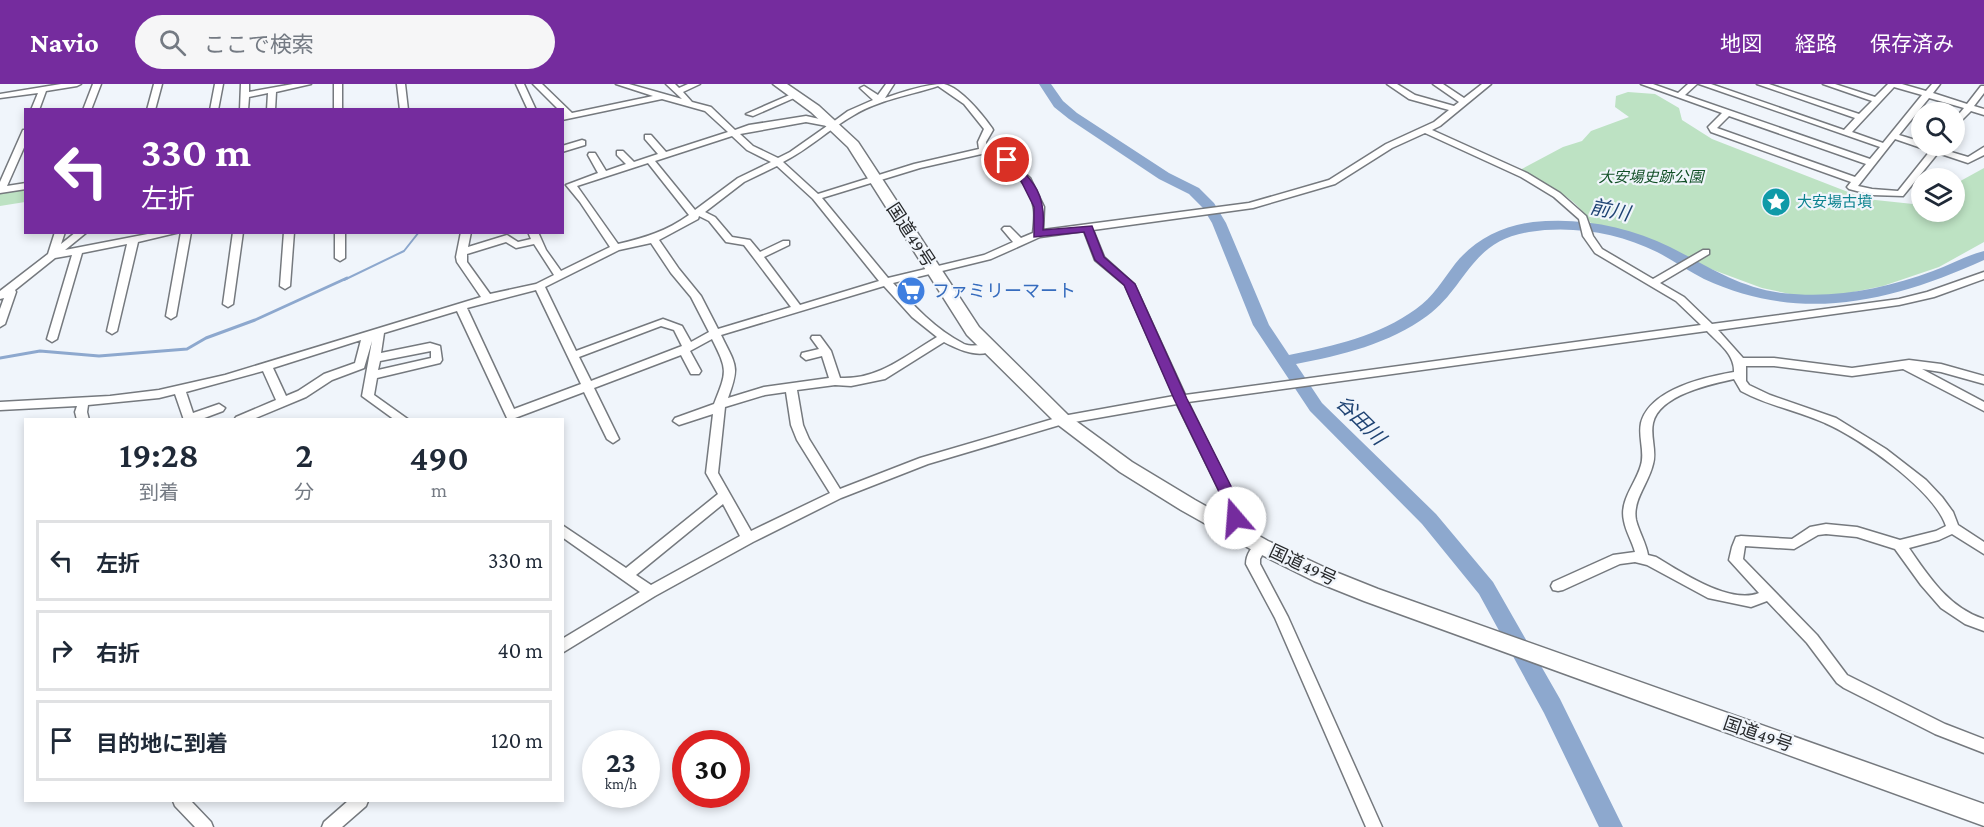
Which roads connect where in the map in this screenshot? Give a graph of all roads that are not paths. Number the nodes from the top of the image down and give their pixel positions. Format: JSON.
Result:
{"nodes":[{"id":1,"x":77,"y":84,"type":"edge"},
{"id":2,"x":97,"y":84,"type":"edge"},
{"id":3,"x":158,"y":84,"type":"edge"},
{"id":4,"x":219,"y":84,"type":"edge"},
{"id":5,"x":245,"y":84,"type":"edge"},
{"id":6,"x":308,"y":84,"type":"edge"},
{"id":7,"x":338,"y":84,"type":"edge"},
{"id":8,"x":401,"y":84,"type":"edge"},
{"id":9,"x":520,"y":84,"type":"edge"},
{"id":10,"x":537,"y":84,"type":"edge"},
{"id":11,"x":620,"y":84,"type":"edge"},
{"id":12,"x":696,"y":84,"type":"edge"},
{"id":13,"x":779,"y":84,"type":"edge"},
{"id":14,"x":890,"y":84,"type":"edge"},
{"id":15,"x":939,"y":84,"type":"edge"},
{"id":16,"x":1391,"y":84,"type":"edge"},
{"id":17,"x":1437,"y":84,"type":"edge"},
{"id":18,"x":1485,"y":84,"type":"edge"},
{"id":19,"x":1648,"y":84,"type":"edge"},
{"id":20,"x":1693,"y":84,"type":"edge"},
{"id":21,"x":1703,"y":84,"type":"edge"},
{"id":22,"x":1761,"y":84,"type":"edge"},
{"id":23,"x":1827,"y":84,"type":"edge"},
{"id":24,"x":1893,"y":84,"type":"edge"},
{"id":25,"x":1936,"y":84,"type":"edge"},
{"id":26,"x":674,"y":87,"type":"edge"},
{"id":27,"x":1984,"y":88,"type":"edge"},
{"id":28,"x":43,"y":89,"type":"junction"},
{"id":29,"x":272,"y":90,"type":"junction"},
{"id":30,"x":863,"y":92,"type":"dead end"},
{"id":31,"x":245,"y":95,"type":"junction"},
{"id":32,"x":797,"y":95,"type":"junction"},
{"id":33,"x":1928,"y":95,"type":"junction"},
{"id":34,"x":0,"y":96,"type":"edge"},
{"id":35,"x":663,"y":96,"type":"junction"},
{"id":36,"x":1679,"y":96,"type":"junction"},
{"id":37,"x":1877,"y":100,"type":"junction"},
{"id":38,"x":874,"y":102,"type":"junction"},
{"id":39,"x":1466,"y":102,"type":"junction"},
{"id":40,"x":692,"y":104,"type":"junction"},
{"id":41,"x":36,"y":108,"type":"edge"},
{"id":42,"x":88,"y":108,"type":"edge"},
{"id":43,"x":152,"y":108,"type":"edge"},
{"id":44,"x":214,"y":108,"type":"edge"},
{"id":45,"x":244,"y":108,"type":"edge"},
{"id":46,"x":270,"y":108,"type":"edge"},
{"id":47,"x":338,"y":108,"type":"edge"},
{"id":48,"x":404,"y":108,"type":"edge"},
{"id":49,"x":531,"y":108,"type":"edge"},
{"id":50,"x":558,"y":108,"type":"edge"},
{"id":51,"x":842,"y":108,"type":"dead end"},
{"id":52,"x":1970,"y":108,"type":"junction"},
{"id":53,"x":1454,"y":110,"type":"junction"},
{"id":54,"x":1727,"y":112,"type":"junction"},
{"id":55,"x":1785,"y":112,"type":"junction"},
{"id":56,"x":1984,"y":112,"type":"edge"},
{"id":57,"x":851,"y":113,"type":"junction"},
{"id":58,"x":750,"y":114,"type":"dead end"},
{"id":59,"x":1965,"y":114,"type":"edge"},
{"id":60,"x":566,"y":117,"type":"edge"},
{"id":61,"x":1861,"y":117,"type":"junction"},
{"id":62,"x":834,"y":125,"type":"junction"},
{"id":63,"x":1769,"y":128,"type":"junction"},
{"id":64,"x":1426,"y":130,"type":"junction"},
{"id":65,"x":733,"y":132,"type":"junction"},
{"id":66,"x":1846,"y":133,"type":"junction"},
{"id":67,"x":648,"y":136,"type":"dead end"},
{"id":68,"x":1894,"y":136,"type":"junction"},
{"id":69,"x":24,"y":137,"type":"edge"},
{"id":70,"x":1911,"y":141,"type":"edge"},
{"id":71,"x":582,"y":143,"type":"dead end"},
{"id":72,"x":1884,"y":146,"type":"junction"},
{"id":73,"x":564,"y":148,"type":"edge"},
{"id":74,"x":986,"y":150,"type":"junction"},
{"id":75,"x":1984,"y":150,"type":"edge"},
{"id":76,"x":620,"y":153,"type":"dead end"},
{"id":77,"x":592,"y":155,"type":"dead end"},
{"id":78,"x":664,"y":155,"type":"junction"},
{"id":79,"x":1930,"y":156,"type":"edge"},
{"id":80,"x":1958,"y":156,"type":"edge"},
{"id":81,"x":650,"y":160,"type":"junction"},
{"id":82,"x":778,"y":162,"type":"junction"},
{"id":83,"x":1872,"y":163,"type":"junction"},
{"id":84,"x":632,"y":165,"type":"junction"},
{"id":85,"x":603,"y":174,"type":"junction"},
{"id":86,"x":876,"y":179,"type":"junction"},
{"id":87,"x":1857,"y":181,"type":"junction"},
{"id":88,"x":24,"y":186,"type":"edge"},
{"id":89,"x":567,"y":187,"type":"edge"},
{"id":90,"x":1,"y":190,"type":"edge"},
{"id":91,"x":816,"y":197,"type":"junction"},
{"id":92,"x":697,"y":215,"type":"junction"},
{"id":93,"x":1007,"y":228,"type":"dead end"},
{"id":94,"x":1089,"y":228,"type":"junction"},
{"id":95,"x":59,"y":234,"type":"edge"},
{"id":96,"x":80,"y":234,"type":"edge"},
{"id":97,"x":166,"y":234,"type":"edge"},
{"id":98,"x":186,"y":234,"type":"edge"},
{"id":99,"x":238,"y":234,"type":"edge"},
{"id":100,"x":289,"y":234,"type":"edge"},
{"id":101,"x":340,"y":234,"type":"edge"},
{"id":102,"x":466,"y":234,"type":"edge"},
{"id":103,"x":1038,"y":234,"type":"junction"},
{"id":104,"x":535,"y":237,"type":"edge"},
{"id":105,"x":653,"y":239,"type":"junction"},
{"id":106,"x":133,"y":241,"type":"junction"},
{"id":107,"x":786,"y":243,"type":"dead end"},
{"id":108,"x":1020,"y":243,"type":"junction"},
{"id":109,"x":616,"y":248,"type":"junction"},
{"id":110,"x":78,"y":251,"type":"junction"},
{"id":111,"x":462,"y":252,"type":"junction"},
{"id":112,"x":1706,"y":252,"type":"dead end"},
{"id":113,"x":52,"y":256,"type":"junction"},
{"id":114,"x":759,"y":256,"type":"junction"},
{"id":115,"x":340,"y":258,"type":"dead end"},
{"id":116,"x":933,"y":269,"type":"junction"},
{"id":117,"x":559,"y":275,"type":"junction"},
{"id":118,"x":1984,"y":275,"type":"edge"},
{"id":119,"x":885,"y":281,"type":"junction"},
{"id":120,"x":1653,"y":283,"type":"junction"},
{"id":121,"x":285,"y":286,"type":"dead end"},
{"id":122,"x":539,"y":286,"type":"junction"},
{"id":123,"x":4,"y":293,"type":"edge"},
{"id":124,"x":487,"y":298,"type":"junction"},
{"id":125,"x":228,"y":304,"type":"dead end"},
{"id":126,"x":461,"y":307,"type":"junction"},
{"id":127,"x":797,"y":308,"type":"junction"},
{"id":128,"x":171,"y":316,"type":"dead end"},
{"id":129,"x":0,"y":324,"type":"edge"},
{"id":130,"x":1709,"y":328,"type":"junction"},
{"id":131,"x":112,"y":332,"type":"dead end"},
{"id":132,"x":374,"y":334,"type":"junction"},
{"id":133,"x":714,"y":334,"type":"junction"},
{"id":134,"x":816,"y":338,"type":"dead end"},
{"id":135,"x":944,"y":338,"type":"junction"},
{"id":136,"x":52,"y":339,"type":"dead end"},
{"id":137,"x":686,"y":349,"type":"junction"},
{"id":138,"x":989,"y":349,"type":"junction"},
{"id":139,"x":826,"y":351,"type":"junction"},
{"id":140,"x":572,"y":356,"type":"junction"},
{"id":141,"x":806,"y":357,"type":"dead end"},
{"id":142,"x":375,"y":358,"type":"junction"},
{"id":143,"x":1905,"y":365,"type":"junction"},
{"id":144,"x":267,"y":366,"type":"junction"},
{"id":145,"x":1740,"y":368,"type":"junction"},
{"id":146,"x":695,"y":371,"type":"dead end"},
{"id":147,"x":372,"y":375,"type":"junction"},
{"id":148,"x":1984,"y":380,"type":"edge"},
{"id":149,"x":835,"y":381,"type":"junction"},
{"id":150,"x":587,"y":387,"type":"junction"},
{"id":151,"x":791,"y":387,"type":"junction"},
{"id":152,"x":179,"y":389,"type":"junction"},
{"id":153,"x":1181,"y":399,"type":"junction"},
{"id":154,"x":83,"y":402,"type":"junction"},
{"id":155,"x":284,"y":402,"type":"junction"},
{"id":156,"x":720,"y":405,"type":"junction"},
{"id":157,"x":0,"y":406,"type":"edge"},
{"id":158,"x":1984,"y":407,"type":"edge"},
{"id":159,"x":219,"y":408,"type":"dead end"},
{"id":160,"x":82,"y":418,"type":"edge"},
{"id":161,"x":189,"y":418,"type":"edge"},
{"id":162,"x":195,"y":418,"type":"edge"},
{"id":163,"x":245,"y":418,"type":"edge"},
{"id":164,"x":400,"y":418,"type":"edge"},
{"id":165,"x":1063,"y":420,"type":"junction"},
{"id":166,"x":679,"y":421,"type":"dead end"},
{"id":167,"x":613,"y":439,"type":"dead end"},
{"id":168,"x":725,"y":495,"type":"junction"},
{"id":169,"x":837,"y":495,"type":"junction"},
{"id":170,"x":1953,"y":528,"type":"junction"},
{"id":171,"x":564,"y":531,"type":"edge"},
{"id":172,"x":1237,"y":531,"type":"junction"},
{"id":173,"x":747,"y":538,"type":"junction"},
{"id":174,"x":1900,"y":545,"type":"junction"},
{"id":175,"x":1262,"y":546,"type":"junction"},
{"id":176,"x":1984,"y":549,"type":"edge"},
{"id":177,"x":1642,"y":558,"type":"junction"},
{"id":178,"x":627,"y":575,"type":"junction"},
{"id":179,"x":1558,"y":586,"type":"dead end"},
{"id":180,"x":650,"y":592,"type":"junction"},
{"id":181,"x":1768,"y":594,"type":"junction"},
{"id":182,"x":1984,"y":625,"type":"edge"},
{"id":183,"x":564,"y":646,"type":"edge"},
{"id":184,"x":1984,"y":746,"type":"edge"},
{"id":185,"x":182,"y":802,"type":"edge"},
{"id":186,"x":359,"y":802,"type":"edge"},
{"id":187,"x":1984,"y":815,"type":"edge"},
{"id":188,"x":205,"y":827,"type":"edge"},
{"id":189,"x":330,"y":827,"type":"edge"},
{"id":190,"x":1374,"y":827,"type":"edge"}],
"edges":[{"from":1,"to":28,"type":"street"},
{"from":2,"to":42,"type":"street"},
{"from":3,"to":43,"type":"street"},
{"from":4,"to":44,"type":"street"},
{"from":5,"to":31,"type":"street"},
{"from":6,"to":29,"type":"street"},
{"from":7,"to":47,"type":"street"},
{"from":8,"to":48,"type":"street"},
{"from":9,"to":49,"type":"street"},
{"from":10,"to":50,"type":"street"},
{"from":11,"to":35,"type":"street"},
{"from":12,"to":26,"type":"street"},
{"from":13,"to":32,"type":"highway","name":"国道49号"},
{"from":14,"to":38,"type":"street"},
{"from":15,"to":38,"type":"street"},
{"from":15,"to":74,"type":"street"},
{"from":16,"to":53,"type":"street"},
{"from":17,"to":39,"type":"street"},
{"from":18,"to":39,"type":"street"},
{"from":19,"to":36,"type":"street"},
{"from":20,"to":36,"type":"street"},
{"from":21,"to":55,"type":"street"},
{"from":22,"to":61,"type":"street"},
{"from":23,"to":37,"type":"street"},
{"from":24,"to":33,"type":"street"},
{"from":24,"to":37,"type":"street"},
{"from":25,"to":33,"type":"street"},
{"from":26,"to":40,"type":"street"},
{"from":27,"to":52,"type":"street"},
{"from":28,"to":34,"type":"street"},
{"from":28,"to":41,"type":"street"},
{"from":29,"to":31,"type":"street"},
{"from":29,"to":46,"type":"street"},
{"from":30,"to":38,"type":"street"},
{"from":31,"to":45,"type":"street"},
{"from":32,"to":58,"type":"street"},
{"from":32,"to":62,"type":"highway","name":"国道49号"},
{"from":33,"to":52,"type":"street"},
{"from":33,"to":68,"type":"street"},
{"from":35,"to":40,"type":"street"},
{"from":35,"to":60,"type":"street"},
{"from":36,"to":54,"type":"street"},
{"from":37,"to":61,"type":"street"},
{"from":38,"to":57,"type":"street"},
{"from":39,"to":53,"type":"street"},
{"from":40,"to":65,"type":"street"},
{"from":51,"to":57,"type":"street"},
{"from":52,"to":56,"type":"street"},
{"from":52,"to":59,"type":"street"},
{"from":53,"to":64,"type":"street"},
{"from":54,"to":63,"type":"street"},
{"from":54,"to":87,"type":"street"},
{"from":55,"to":63,"type":"street"},
{"from":55,"to":66,"type":"street"},
{"from":57,"to":62,"type":"street"},
{"from":61,"to":66,"type":"street"},
{"from":62,"to":65,"type":"street"},
{"from":62,"to":82,"type":"street"},
{"from":62,"to":86,"type":"highway","name":"国道49号"},
{"from":63,"to":83,"type":"street"},
{"from":64,"to":94,"type":"street"},
{"from":64,"to":120,"type":"street"},
{"from":65,"to":78,"type":"street"},
{"from":65,"to":82,"type":"street"},
{"from":66,"to":72,"type":"street"},
{"from":67,"to":78,"type":"street"},
{"from":68,"to":70,"type":"street"},
{"from":68,"to":72,"type":"street"},
{"from":69,"to":90,"type":"street"},
{"from":71,"to":73,"type":"street"},
{"from":72,"to":83,"type":"street"},
{"from":74,"to":86,"type":"street"},
{"from":74,"to":103,"type":"street"},
{"from":75,"to":80,"type":"street"},
{"from":76,"to":84,"type":"street"},
{"from":77,"to":85,"type":"street"},
{"from":78,"to":81,"type":"street"},
{"from":79,"to":87,"type":"street"},
{"from":81,"to":84,"type":"street"},
{"from":81,"to":92,"type":"street"},
{"from":82,"to":91,"type":"street"},
{"from":82,"to":92,"type":"street"},
{"from":83,"to":87,"type":"street"},
{"from":84,"to":85,"type":"street"},
{"from":85,"to":89,"type":"street"},
{"from":86,"to":91,"type":"street"},
{"from":86,"to":116,"type":"highway","name":"国道49号"},
{"from":88,"to":90,"type":"street"},
{"from":89,"to":109,"type":"street"},
{"from":91,"to":119,"type":"street"},
{"from":92,"to":105,"type":"street"},
{"from":92,"to":114,"type":"street"},
{"from":93,"to":108,"type":"street"},
{"from":94,"to":103,"type":"street"},
{"from":94,"to":153,"type":"street"},
{"from":95,"to":113,"type":"street"},
{"from":96,"to":113,"type":"street"},
{"from":97,"to":106,"type":"street"},
{"from":98,"to":128,"type":"street"},
{"from":99,"to":125,"type":"street"},
{"from":100,"to":121,"type":"street"},
{"from":101,"to":115,"type":"street"},
{"from":102,"to":111,"type":"street"},
{"from":103,"to":108,"type":"street"},
{"from":104,"to":111,"type":"street"},
{"from":104,"to":117,"type":"street"},
{"from":105,"to":109,"type":"street"},
{"from":105,"to":133,"type":"street"},
{"from":106,"to":110,"type":"street"},
{"from":106,"to":131,"type":"street"},
{"from":107,"to":114,"type":"street"},
{"from":108,"to":116,"type":"street"},
{"from":109,"to":117,"type":"street"},
{"from":110,"to":113,"type":"street"},
{"from":110,"to":136,"type":"street"},
{"from":111,"to":124,"type":"street"},
{"from":112,"to":120,"type":"street"},
{"from":113,"to":123,"type":"street"},
{"from":114,"to":127,"type":"street"},
{"from":116,"to":119,"type":"street"},
{"from":116,"to":138,"type":"highway","name":"国道49号"},
{"from":117,"to":122,"type":"street"},
{"from":118,"to":130,"type":"street"},
{"from":119,"to":127,"type":"street"},
{"from":119,"to":135,"type":"street"},
{"from":120,"to":130,"type":"street"},
{"from":122,"to":124,"type":"street"},
{"from":122,"to":140,"type":"street"},
{"from":123,"to":129,"type":"street"},
{"from":124,"to":126,"type":"street"},
{"from":126,"to":132,"type":"street"},
{"from":126,"to":150,"type":"street"},
{"from":127,"to":133,"type":"street"},
{"from":130,"to":145,"type":"street"},
{"from":130,"to":153,"type":"street"},
{"from":132,"to":142,"type":"street"},
{"from":132,"to":144,"type":"street"},
{"from":132,"to":155,"type":"street"},
{"from":133,"to":137,"type":"street"},
{"from":133,"to":156,"type":"street"},
{"from":134,"to":139,"type":"street"},
{"from":135,"to":138,"type":"street"},
{"from":135,"to":149,"type":"street"},
{"from":137,"to":140,"type":"street"},
{"from":137,"to":146,"type":"street"},
{"from":137,"to":150,"type":"street"},
{"from":138,"to":165,"type":"highway","name":"国道49号"},
{"from":139,"to":141,"type":"street"},
{"from":139,"to":149,"type":"street"},
{"from":140,"to":150,"type":"street"},
{"from":142,"to":147,"type":"street"},
{"from":142,"to":147,"type":"street"},
{"from":143,"to":145,"type":"street"},
{"from":143,"to":148,"type":"street"},
{"from":143,"to":158,"type":"street"},
{"from":144,"to":152,"type":"street"},
{"from":144,"to":155,"type":"street"},
{"from":145,"to":170,"type":"street"},
{"from":145,"to":177,"type":"street"},
{"from":147,"to":164,"type":"street"},
{"from":149,"to":151,"type":"street"},
{"from":150,"to":167,"type":"street"},
{"from":151,"to":156,"type":"street"},
{"from":151,"to":169,"type":"street"},
{"from":152,"to":154,"type":"street"},
{"from":152,"to":161,"type":"street"},
{"from":153,"to":165,"type":"street"},
{"from":153,"to":172,"type":"street"},
{"from":154,"to":157,"type":"street"},
{"from":154,"to":160,"type":"street"},
{"from":155,"to":163,"type":"street"},
{"from":156,"to":166,"type":"street"},
{"from":156,"to":168,"type":"street"},
{"from":159,"to":162,"type":"street"},
{"from":165,"to":169,"type":"street"},
{"from":165,"to":172,"type":"highway","name":"国道49号"},
{"from":168,"to":173,"type":"street"},
{"from":168,"to":178,"type":"street"},
{"from":169,"to":173,"type":"street"},
{"from":170,"to":174,"type":"street"},
{"from":170,"to":176,"type":"street"},
{"from":171,"to":178,"type":"street"},
{"from":172,"to":175,"type":"highway","name":"国道49号"},
{"from":173,"to":180,"type":"street"},
{"from":174,"to":181,"type":"street"},
{"from":174,"to":182,"type":"street"},
{"from":175,"to":187,"type":"highway","name":"国道49号"},
{"from":175,"to":190,"type":"street"},
{"from":177,"to":179,"type":"street"},
{"from":177,"to":181,"type":"street"},
{"from":178,"to":180,"type":"street"},
{"from":180,"to":183,"type":"street"},
{"from":181,"to":184,"type":"street"},
{"from":185,"to":188,"type":"street"},
{"from":186,"to":189,"type":"street"}]}
